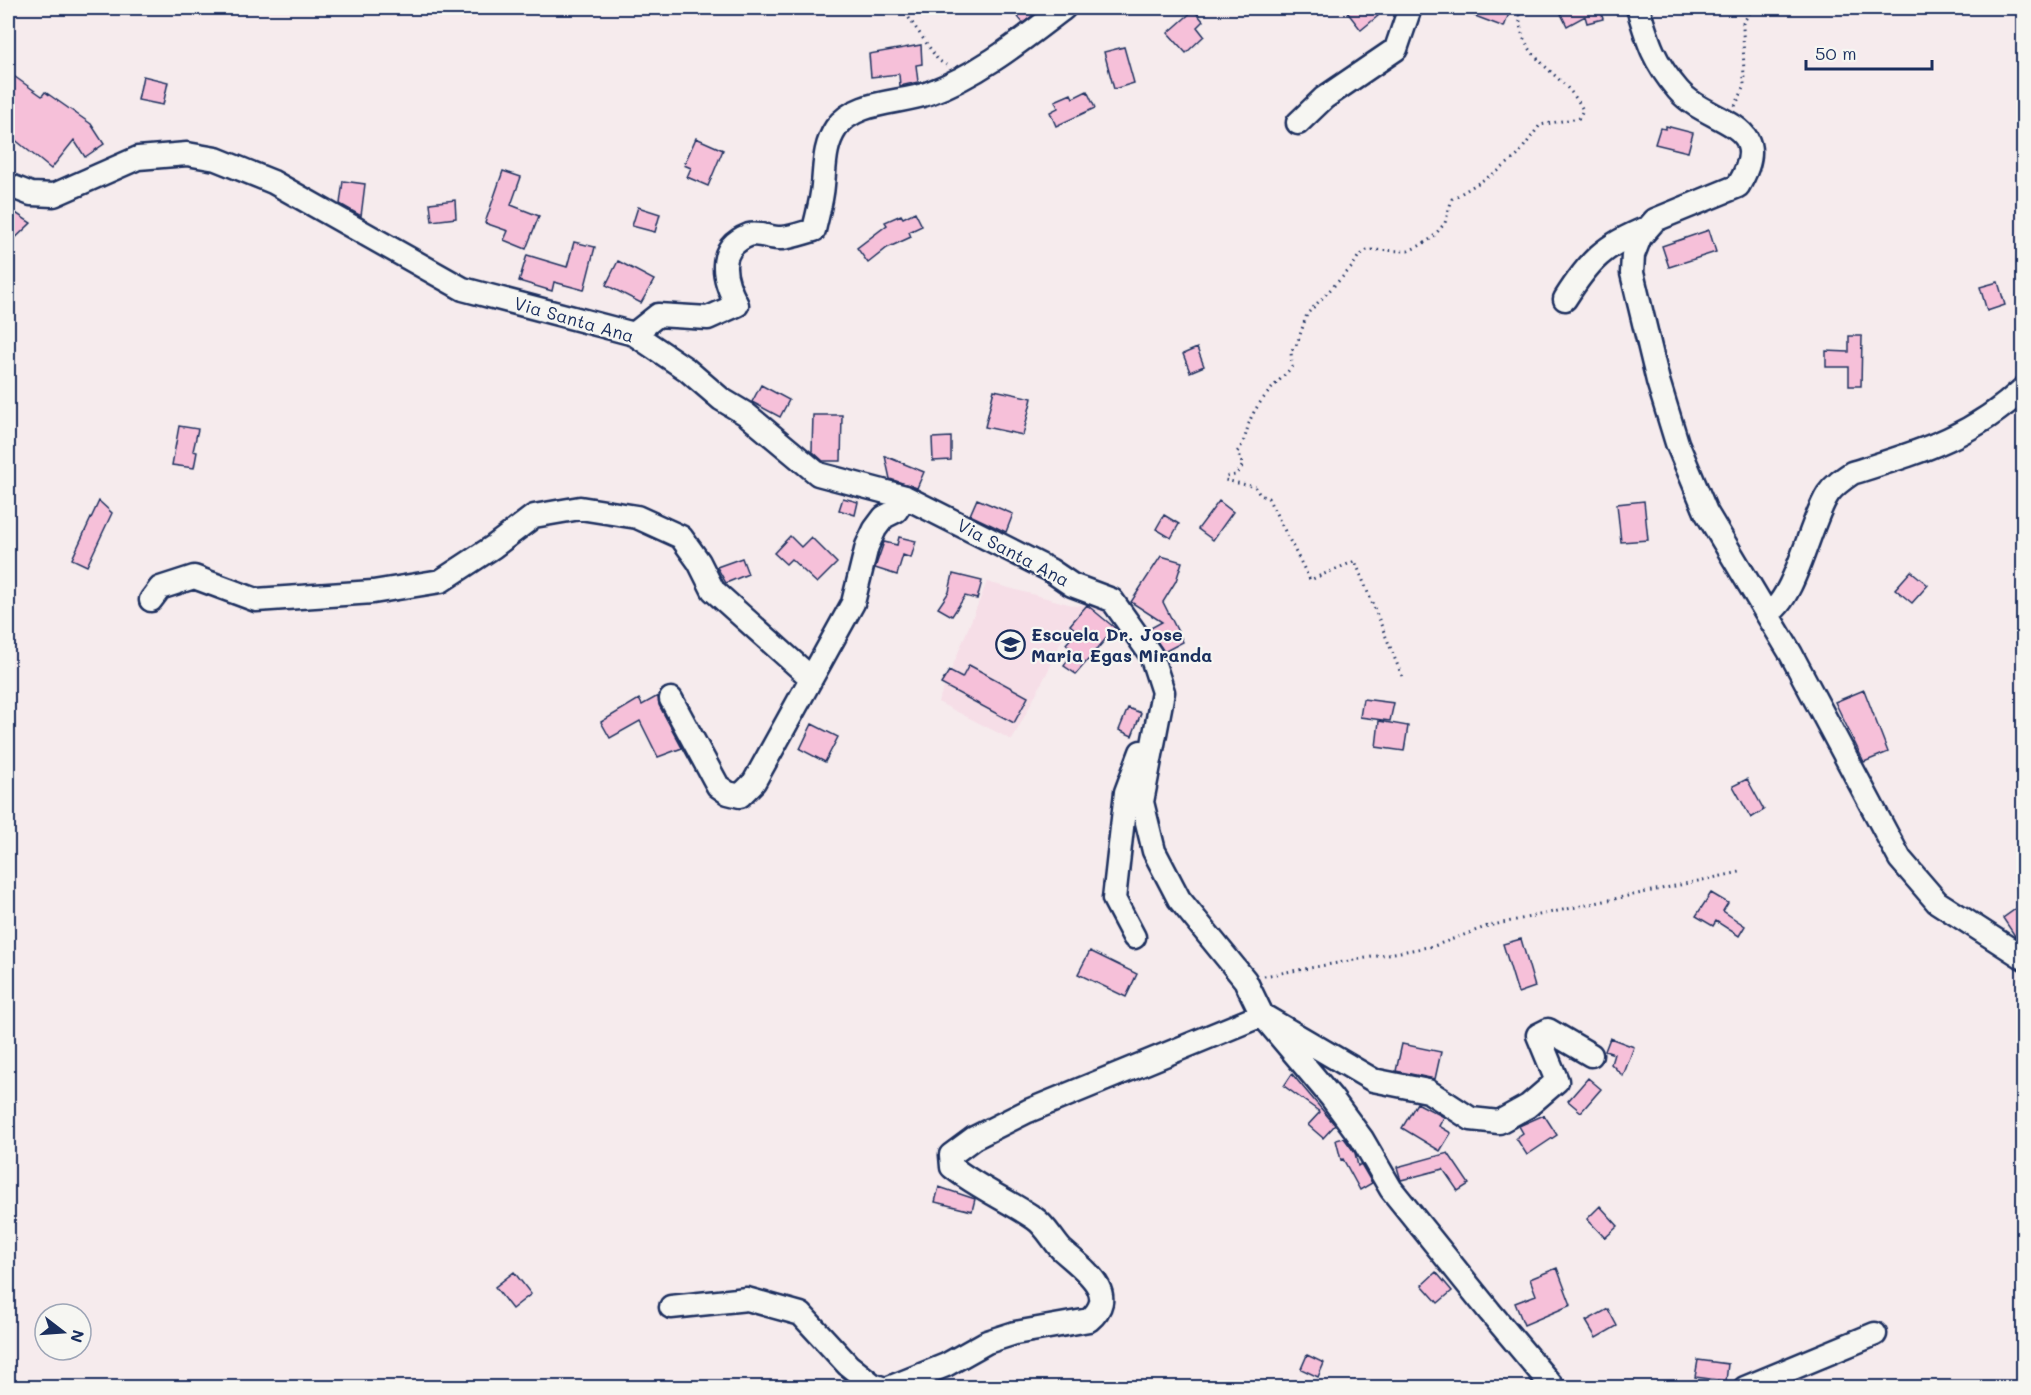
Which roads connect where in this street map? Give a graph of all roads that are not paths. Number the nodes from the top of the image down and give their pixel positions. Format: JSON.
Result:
{"nodes":[{"id":1,"x":1064,"y":8,"type":"edge"},
{"id":2,"x":1410,"y":8,"type":"edge"},
{"id":3,"x":1638,"y":8,"type":"edge"},
{"id":4,"x":1298,"y":123,"type":"dead end"},
{"id":5,"x":8,"y":185,"type":"edge"},
{"id":6,"x":1647,"y":228,"type":"junction"},
{"id":7,"x":1565,"y":299,"type":"dead end"},
{"id":8,"x":634,"y":334,"type":"junction"},
{"id":9,"x":2024,"y":388,"type":"edge"},
{"id":10,"x":905,"y":497,"type":"junction"},
{"id":11,"x":151,"y":600,"type":"dead end"},
{"id":12,"x":1768,"y":613,"type":"junction"},
{"id":13,"x":810,"y":678,"type":"junction"},
{"id":14,"x":1163,"y":692,"type":"junction"},
{"id":15,"x":671,"y":699,"type":"dead end"},
{"id":16,"x":1134,"y":937,"type":"dead end"},
{"id":17,"x":2024,"y":958,"type":"edge"},
{"id":18,"x":1262,"y":1015,"type":"junction"},
{"id":19,"x":1591,"y":1054,"type":"dead end"},
{"id":20,"x":671,"y":1307,"type":"dead end"},
{"id":21,"x":1875,"y":1334,"type":"dead end"},
{"id":22,"x":882,"y":1388,"type":"edge"},
{"id":23,"x":889,"y":1388,"type":"edge"},
{"id":24,"x":1554,"y":1388,"type":"edge"},
{"id":25,"x":1745,"y":1388,"type":"edge"}],
"edges":[{"from":1,"to":8,"type":"street"},
{"from":2,"to":4,"type":"street"},
{"from":3,"to":6,"type":"street"},
{"from":5,"to":8,"type":"street","name":"Via Santa Ana"},
{"from":6,"to":7,"type":"street"},
{"from":6,"to":12,"type":"street"},
{"from":8,"to":10,"type":"street","name":"Via Santa Ana"},
{"from":9,"to":12,"type":"street"},
{"from":10,"to":13,"type":"street"},
{"from":10,"to":14,"type":"street","name":"Via Santa Ana"},
{"from":11,"to":13,"type":"street"},
{"from":12,"to":17,"type":"street"},
{"from":13,"to":15,"type":"street"},
{"from":14,"to":16,"type":"street"},
{"from":14,"to":18,"type":"street"},
{"from":18,"to":19,"type":"street"},
{"from":18,"to":23,"type":"street"},
{"from":18,"to":24,"type":"street"},
{"from":20,"to":22,"type":"street"},
{"from":21,"to":25,"type":"street"}]}
